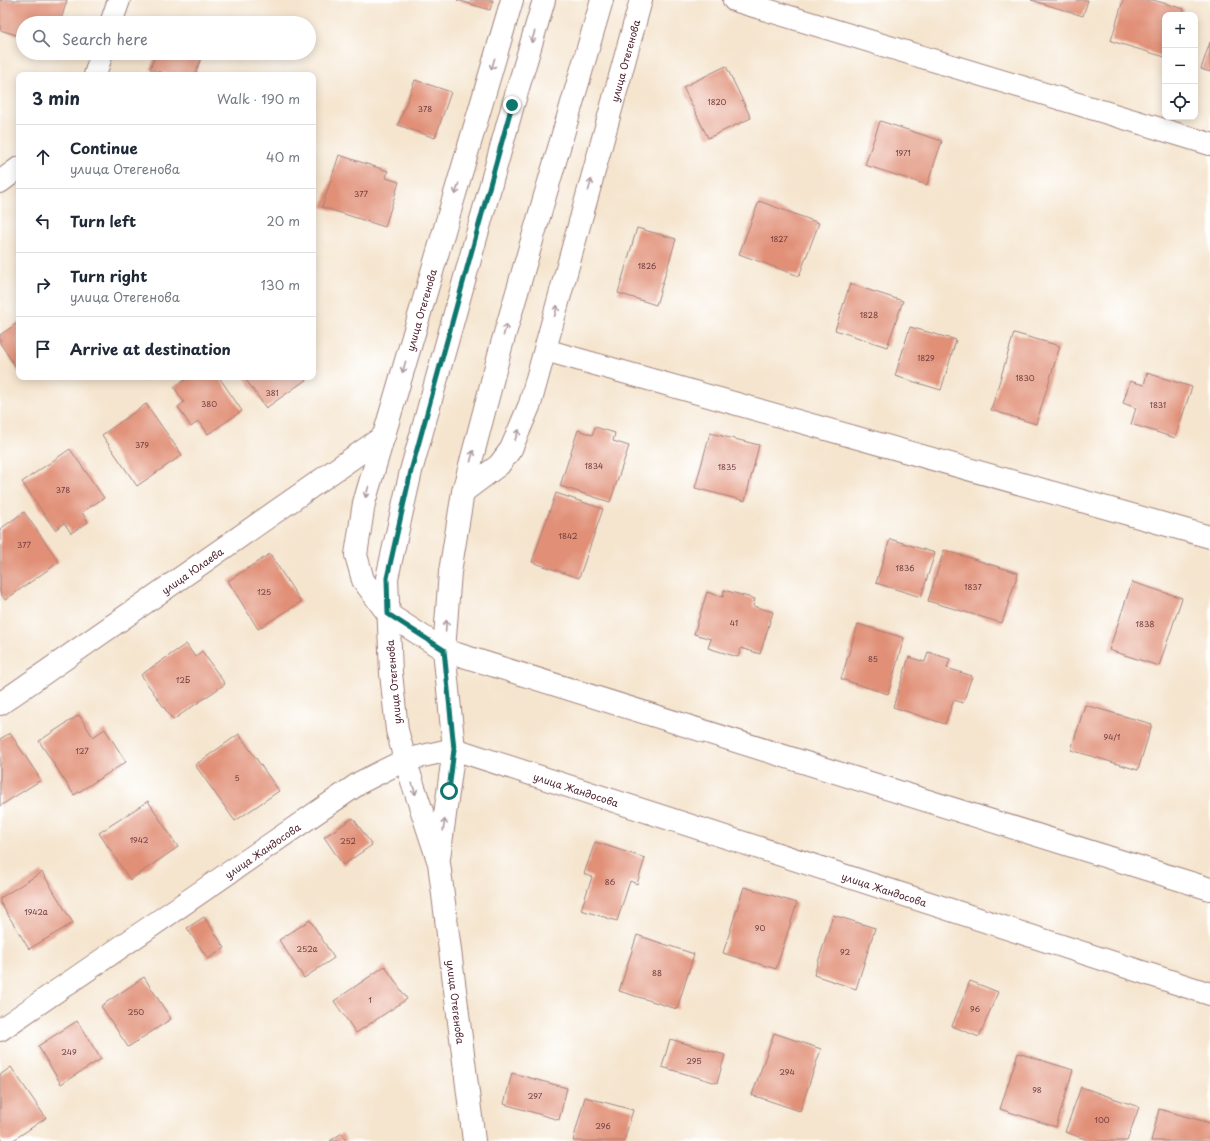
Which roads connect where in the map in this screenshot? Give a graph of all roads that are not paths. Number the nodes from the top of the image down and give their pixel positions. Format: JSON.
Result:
{"nodes":[{"id":1,"x":119,"y":0,"type":"edge"},
{"id":2,"x":512,"y":0,"type":"edge"},
{"id":3,"x":544,"y":0,"type":"edge"},
{"id":4,"x":602,"y":0,"type":"edge"},
{"id":5,"x":641,"y":0,"type":"edge"},
{"id":6,"x":734,"y":0,"type":"edge"},
{"id":7,"x":114,"y":16,"type":"edge"},
{"id":8,"x":100,"y":60,"type":"edge"},
{"id":9,"x":96,"y":72,"type":"edge"},
{"id":10,"x":1210,"y":144,"type":"edge"},
{"id":11,"x":16,"y":170,"type":"edge"},
{"id":12,"x":0,"y":182,"type":"edge"},
{"id":13,"x":545,"y":350,"type":"junction"},
{"id":14,"x":384,"y":436,"type":"junction"},
{"id":15,"x":463,"y":492,"type":"junction"},
{"id":16,"x":1210,"y":537,"type":"edge"},
{"id":17,"x":388,"y":614,"type":"junction"},
{"id":18,"x":444,"y":650,"type":"junction"},
{"id":19,"x":0,"y":704,"type":"edge"},
{"id":20,"x":454,"y":749,"type":"junction"},
{"id":21,"x":405,"y":760,"type":"junction"},
{"id":22,"x":439,"y":863,"type":"junction"},
{"id":23,"x":1210,"y":889,"type":"edge"},
{"id":24,"x":1210,"y":994,"type":"edge"},
{"id":25,"x":0,"y":1030,"type":"edge"},
{"id":26,"x":474,"y":1141,"type":"edge"}],
"edges":[{"from":1,"to":7,"type":"street"},
{"from":2,"to":14,"type":"street","name":"улица Отегенова","one_way":true},
{"from":3,"to":17,"type":"street","name":"улица Отегенова","one_way":true},
{"from":15,"to":4,"type":"street","name":"улица Отегенова","one_way":true},
{"from":13,"to":5,"type":"street","name":"улица Отегенова","one_way":true},
{"from":6,"to":10,"type":"street"},
{"from":8,"to":9,"type":"street"},
{"from":11,"to":12,"type":"street"},
{"from":15,"to":13,"type":"street","name":"улица Отегенова","one_way":true},
{"from":13,"to":16,"type":"street"},
{"from":14,"to":17,"type":"street","name":"улица Отегенова","one_way":true},
{"from":14,"to":19,"type":"street","name":"улица Юлаева"},
{"from":18,"to":15,"type":"street","name":"улица Отегенова","one_way":true},
{"from":17,"to":18,"type":"street"},
{"from":17,"to":21,"type":"street","name":"улица Отегенова"},
{"from":18,"to":20,"type":"street","name":"улица Отегенова"},
{"from":18,"to":23,"type":"street"},
{"from":20,"to":21,"type":"street","name":"улица Жандосова"},
{"from":22,"to":20,"type":"street","name":"улица Отегенова","one_way":true},
{"from":20,"to":24,"type":"street","name":"улица Жандосова"},
{"from":21,"to":22,"type":"street","name":"улица Отегенова","one_way":true},
{"from":21,"to":25,"type":"street","name":"улица Жандосова"},
{"from":22,"to":26,"type":"street","name":"улица Отегенова"}]}
